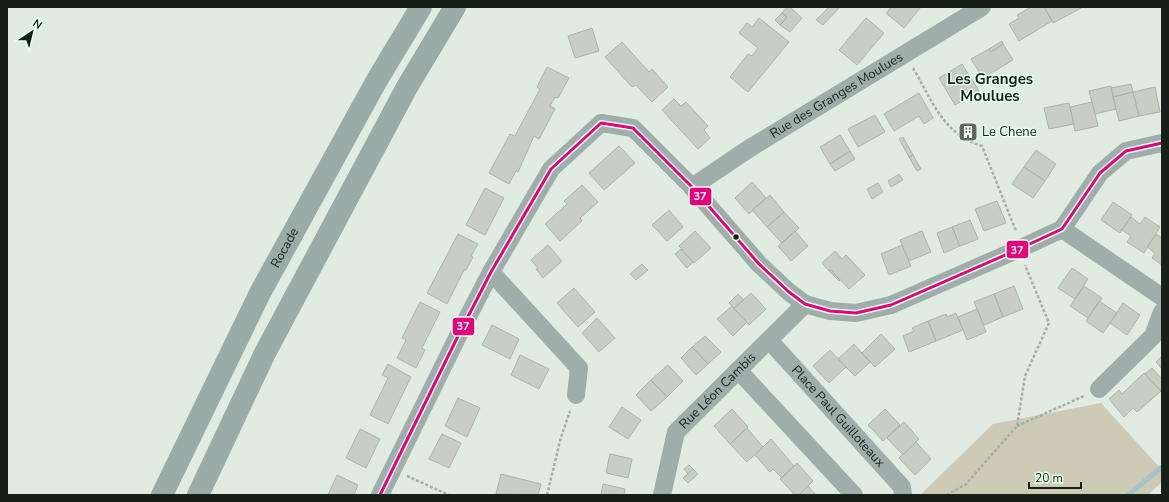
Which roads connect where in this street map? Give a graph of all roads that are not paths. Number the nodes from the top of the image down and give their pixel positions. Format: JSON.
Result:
{"nodes":[{"id":1,"x":421,"y":7,"type":"edge"},
{"id":2,"x":455,"y":7,"type":"edge"},
{"id":3,"x":982,"y":7,"type":"edge"},
{"id":4,"x":1162,"y":143,"type":"edge"},
{"id":5,"x":692,"y":187,"type":"junction"},
{"id":6,"x":1062,"y":229,"type":"junction"},
{"id":7,"x":491,"y":272,"type":"junction"},
{"id":8,"x":1162,"y":297,"type":"edge"},
{"id":9,"x":805,"y":304,"type":"junction"},
{"id":10,"x":1162,"y":312,"type":"edge"},
{"id":11,"x":769,"y":340,"type":"junction"},
{"id":12,"x":738,"y":370,"type":"junction"},
{"id":13,"x":1099,"y":389,"type":"road end"},
{"id":14,"x":576,"y":395,"type":"road end"},
{"id":15,"x":162,"y":495,"type":"edge"},
{"id":16,"x":198,"y":495,"type":"edge"},
{"id":17,"x":380,"y":495,"type":"edge"},
{"id":18,"x":662,"y":495,"type":"edge"},
{"id":19,"x":854,"y":495,"type":"edge"},
{"id":20,"x":903,"y":495,"type":"edge"}],
"edges":[{"from":1,"to":15,"type":"highway","name":"Rocade"},
{"from":2,"to":16,"type":"highway"},
{"from":3,"to":5,"type":"street","name":"Rue des Granges Moulues"},
{"from":4,"to":6,"type":"street"},
{"from":5,"to":7,"type":"street"},
{"from":5,"to":9,"type":"street"},
{"from":6,"to":8,"type":"street"},
{"from":6,"to":9,"type":"street"},
{"from":7,"to":14,"type":"street"},
{"from":7,"to":17,"type":"street"},
{"from":9,"to":11,"type":"street","name":"Rue Léon Cambis"},
{"from":10,"to":13,"type":"street"},
{"from":11,"to":12,"type":"street","name":"Rue Léon Cambis"},
{"from":11,"to":20,"type":"street","name":"Place Paul Guilloteaux"},
{"from":12,"to":18,"type":"street","name":"Rue Léon Cambis"},
{"from":12,"to":19,"type":"street"}]}
